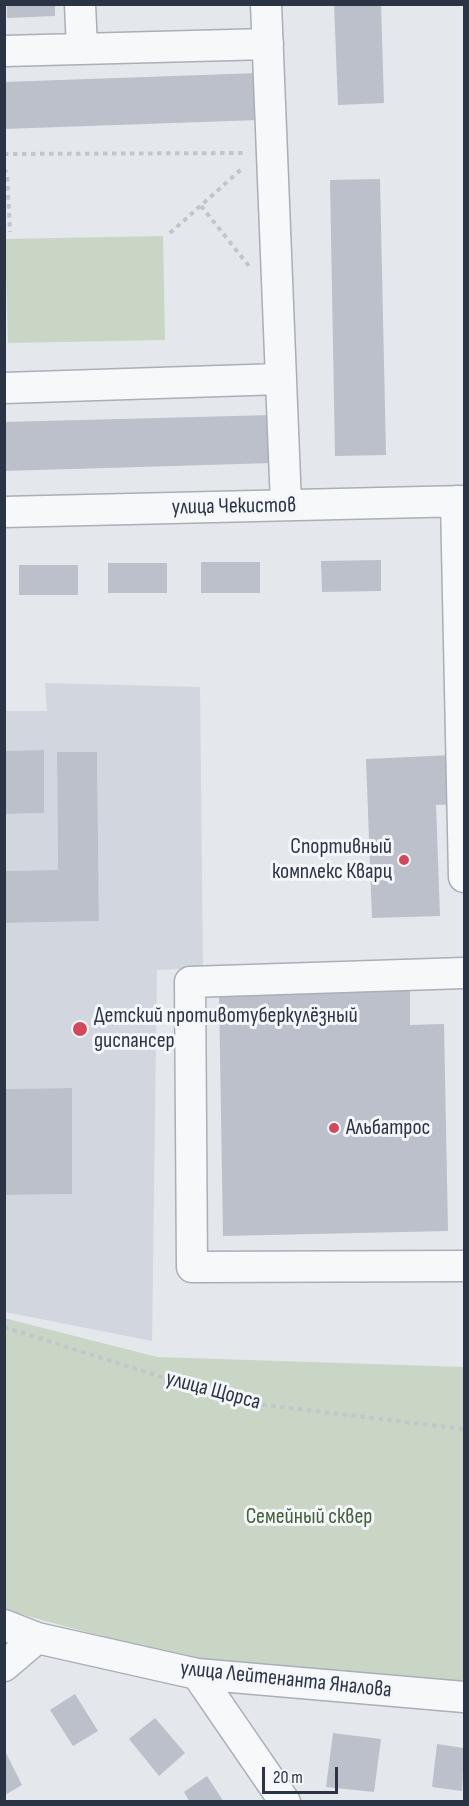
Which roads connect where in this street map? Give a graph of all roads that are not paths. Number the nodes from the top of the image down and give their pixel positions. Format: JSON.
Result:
{"nodes":[{"id":1,"x":80,"y":4,"type":"edge"},
{"id":2,"x":266,"y":4,"type":"edge"},
{"id":3,"x":268,"y":44,"type":"junction"},
{"id":4,"x":82,"y":49,"type":"junction"},
{"id":5,"x":4,"y":51,"type":"edge"},
{"id":6,"x":281,"y":379,"type":"junction"},
{"id":7,"x":4,"y":388,"type":"edge"},
{"id":8,"x":460,"y":501,"type":"edge"},
{"id":9,"x":286,"y":505,"type":"junction"},
{"id":10,"x":4,"y":512,"type":"edge"},
{"id":11,"x":465,"y":877,"type":"edge"},
{"id":12,"x":465,"y":973,"type":"edge"},
{"id":13,"x":465,"y":1266,"type":"edge"},
{"id":14,"x":4,"y":1625,"type":"edge"},
{"id":15,"x":37,"y":1638,"type":"junction"},
{"id":16,"x":4,"y":1666,"type":"edge"},
{"id":17,"x":197,"y":1674,"type":"junction"},
{"id":18,"x":465,"y":1697,"type":"edge"},
{"id":19,"x":285,"y":1802,"type":"edge"}],
"edges":[{"from":1,"to":4,"type":"street"},
{"from":2,"to":3,"type":"street"},
{"from":3,"to":4,"type":"street"},
{"from":3,"to":6,"type":"street"},
{"from":4,"to":5,"type":"street"},
{"from":6,"to":7,"type":"street"},
{"from":6,"to":9,"type":"street"},
{"from":8,"to":9,"type":"street","name":"улица Чекистов"},
{"from":8,"to":11,"type":"street"},
{"from":9,"to":10,"type":"street","name":"улица Чекистов"},
{"from":12,"to":13,"type":"street"},
{"from":14,"to":15,"type":"street","name":"улица Лейтенанта Яналова"},
{"from":15,"to":16,"type":"street"},
{"from":15,"to":17,"type":"street","name":"улица Лейтенанта Яналова"},
{"from":17,"to":18,"type":"street","name":"улица Лейтенанта Яналова"},
{"from":17,"to":19,"type":"street"}]}
